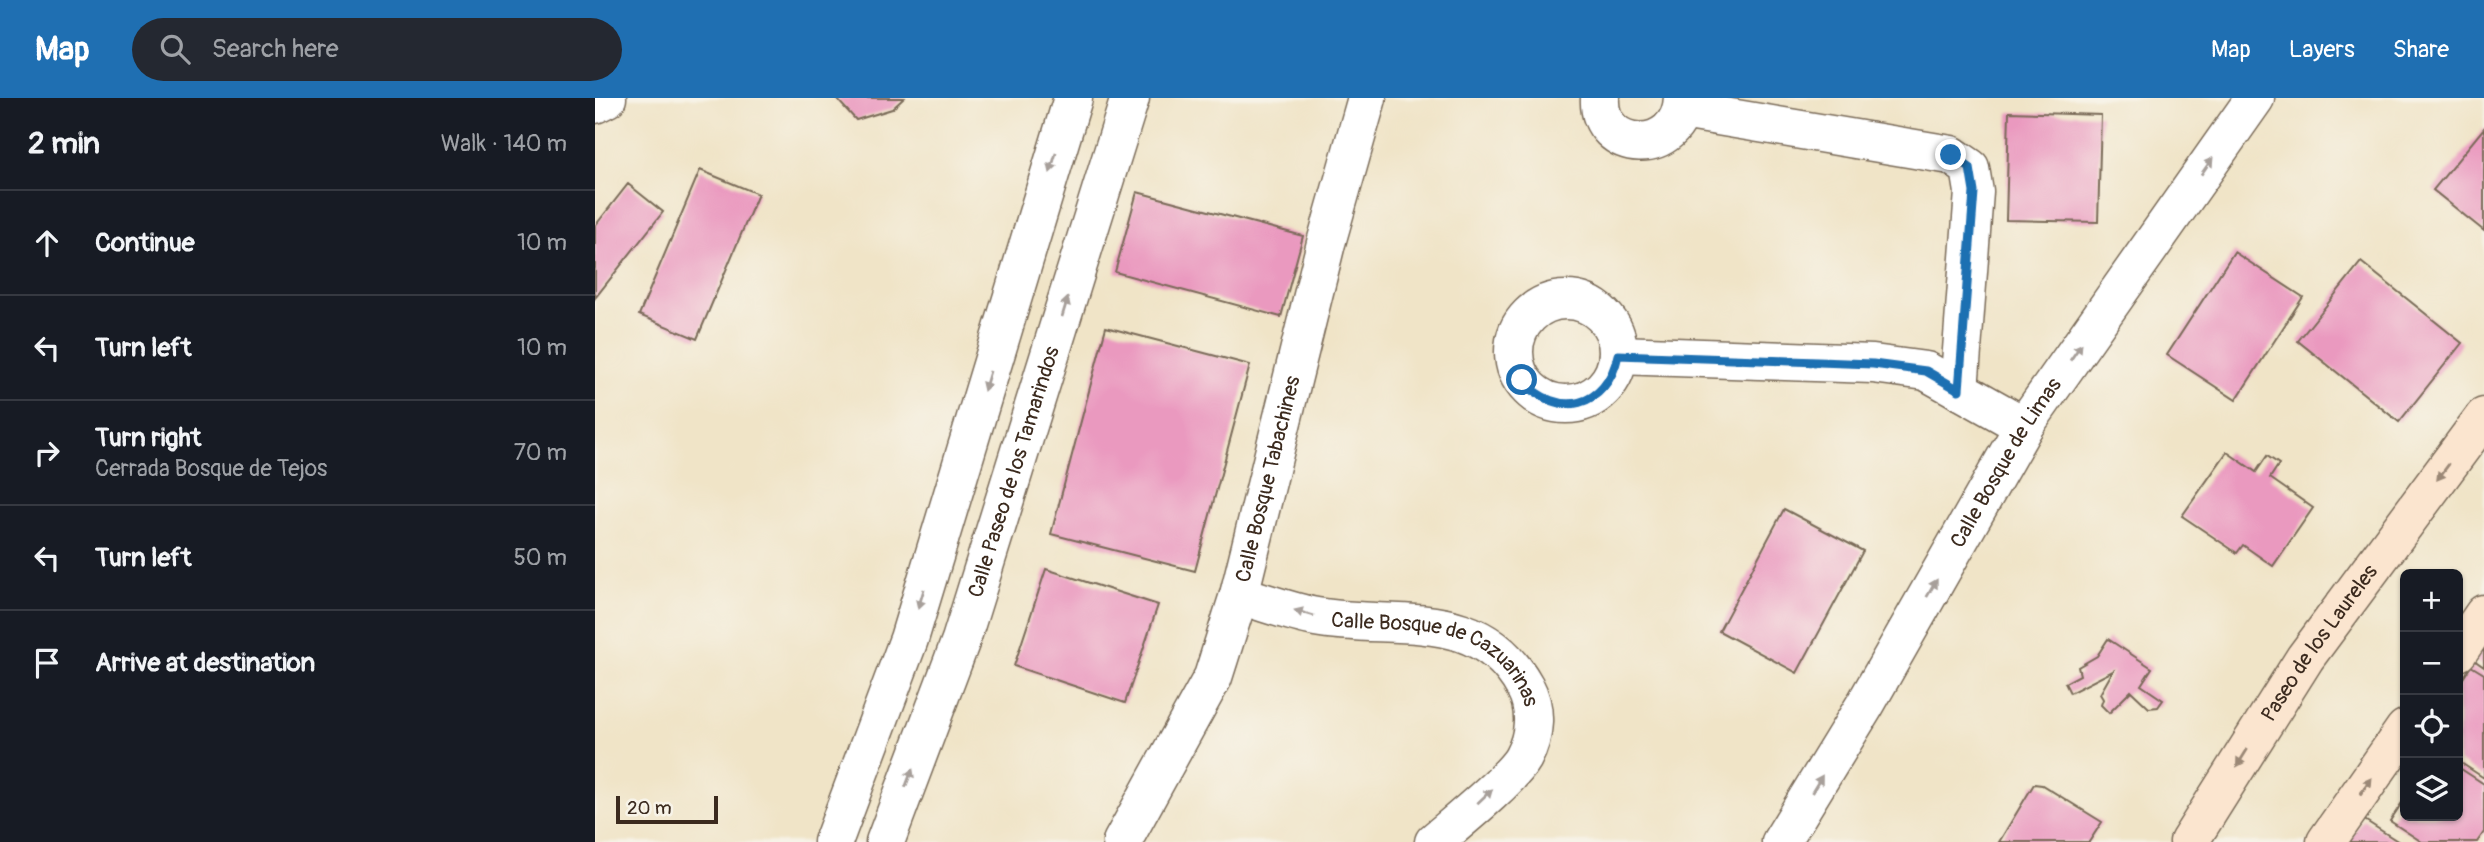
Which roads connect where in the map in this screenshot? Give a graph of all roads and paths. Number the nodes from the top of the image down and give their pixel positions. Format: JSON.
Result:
{"nodes":[{"id":1,"x":607,"y":98,"type":"edge"},
{"id":2,"x":1073,"y":98,"type":"edge"},
{"id":3,"x":1130,"y":98,"type":"edge"},
{"id":4,"x":1367,"y":98,"type":"edge"},
{"id":5,"x":1600,"y":98,"type":"edge"},
{"id":6,"x":2255,"y":98,"type":"edge"},
{"id":7,"x":595,"y":104,"type":"edge"},
{"id":8,"x":1683,"y":104,"type":"edge"},
{"id":9,"x":1618,"y":355,"type":"dead end"},
{"id":10,"x":1959,"y":390,"type":"junction"},
{"id":11,"x":2484,"y":417,"type":"edge"},
{"id":12,"x":2024,"y":426,"type":"junction"},
{"id":13,"x":1239,"y":595,"type":"junction"},
{"id":14,"x":2484,"y":614,"type":"edge"},
{"id":15,"x":2463,"y":645,"type":"edge"},
{"id":16,"x":2400,"y":736,"type":"edge"},
{"id":17,"x":833,"y":842,"type":"edge"},
{"id":18,"x":884,"y":842,"type":"edge"},
{"id":19,"x":1122,"y":842,"type":"edge"},
{"id":20,"x":1434,"y":842,"type":"edge"},
{"id":21,"x":1781,"y":842,"type":"edge"},
{"id":22,"x":2189,"y":842,"type":"edge"},
{"id":23,"x":2326,"y":842,"type":"edge"}],
"edges":[{"from":1,"to":7,"type":"street"},
{"from":2,"to":17,"type":"street","one_way":true},
{"from":18,"to":3,"type":"street","name":"Calle Paseo de los Tamarindos","one_way":true},
{"from":4,"to":13,"type":"street","name":"Calle Bosque Tabachines"},
{"from":5,"to":8,"type":"street"},
{"from":12,"to":6,"type":"street","name":"Calle Bosque de Limas","one_way":true},
{"from":8,"to":10,"type":"street"},
{"from":9,"to":10,"type":"street"},
{"from":10,"to":12,"type":"street"},
{"from":11,"to":22,"type":"main road","name":"Paseo de los Laureles","one_way":true},
{"from":21,"to":12,"type":"street","name":"Calle Bosque de Limas","one_way":true},
{"from":13,"to":19,"type":"street","name":"Calle Bosque Tabachines"},
{"from":20,"to":13,"type":"street","name":"Calle Bosque de Cazuarinas","one_way":true},
{"from":14,"to":15,"type":"main road"},
{"from":23,"to":16,"type":"main road","one_way":true}]}
